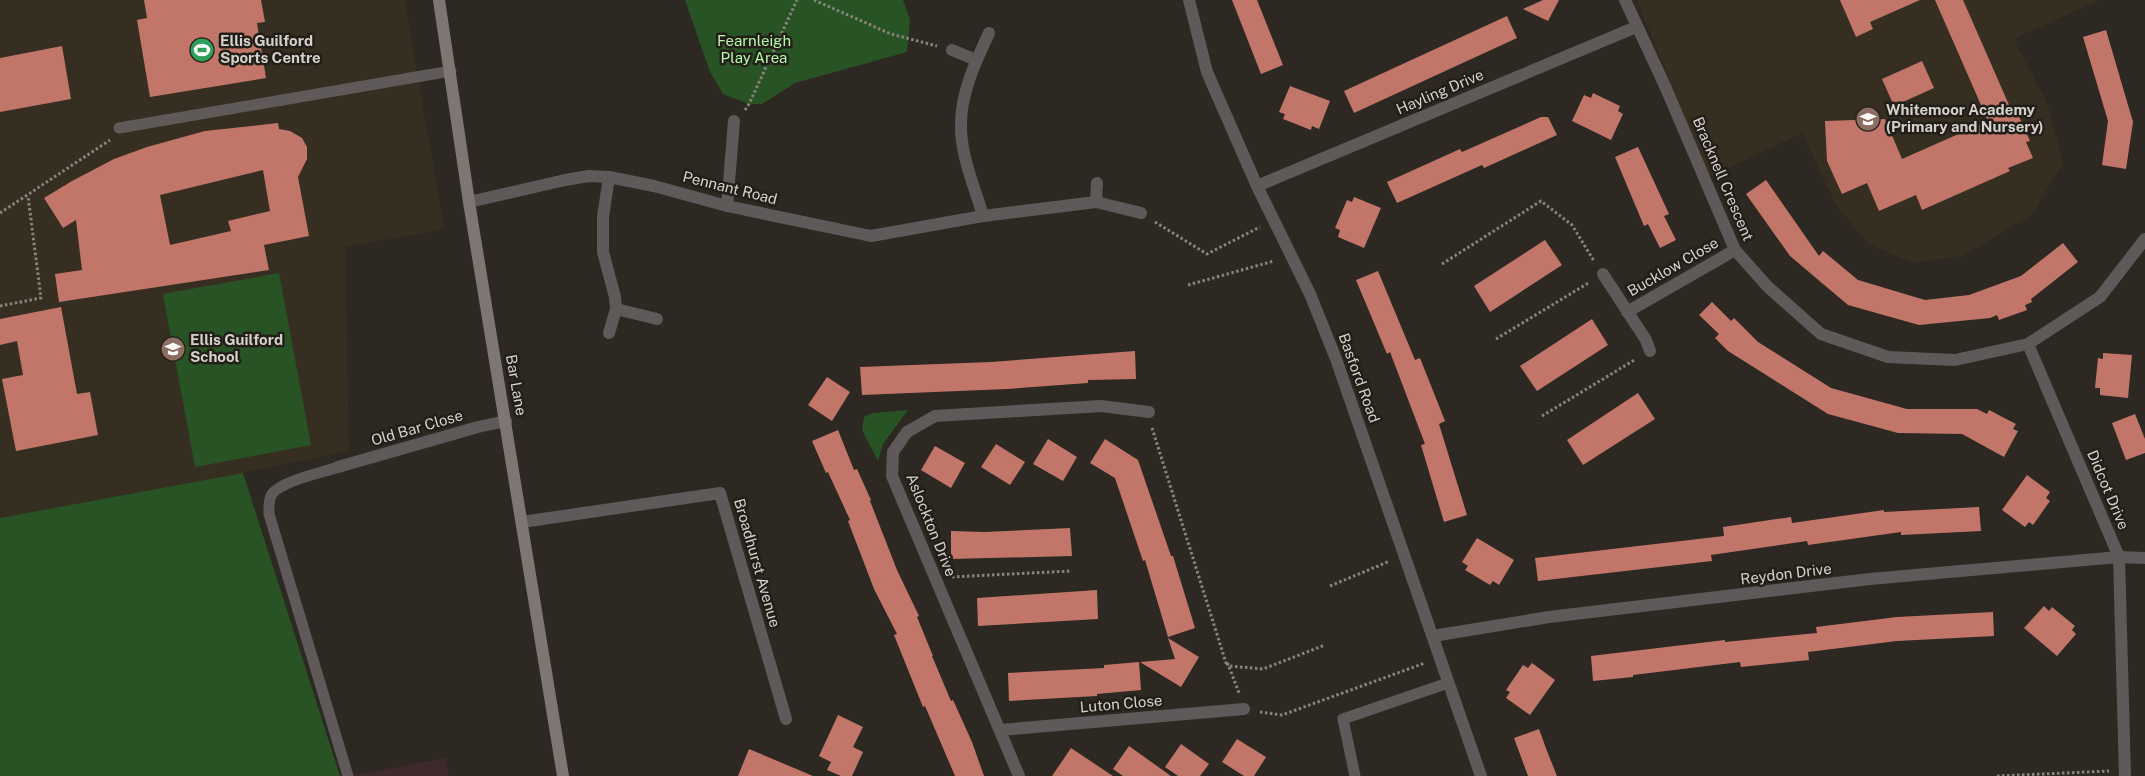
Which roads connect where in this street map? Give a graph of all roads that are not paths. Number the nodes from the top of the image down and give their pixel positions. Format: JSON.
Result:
{"nodes":[{"id":1,"x":439,"y":0,"type":"edge"},
{"id":2,"x":1189,"y":0,"type":"edge"},
{"id":3,"x":1625,"y":0,"type":"edge"},
{"id":4,"x":1636,"y":27,"type":"junction"},
{"id":5,"x":989,"y":33,"type":"dead end"},
{"id":6,"x":952,"y":50,"type":"road end"},
{"id":7,"x":976,"y":60,"type":"junction"},
{"id":8,"x":451,"y":71,"type":"junction"},
{"id":9,"x":734,"y":121,"type":"road end"},
{"id":10,"x":118,"y":128,"type":"road end"},
{"id":11,"x":609,"y":177,"type":"junction"},
{"id":12,"x":1097,"y":183,"type":"dead end"},
{"id":13,"x":1257,"y":186,"type":"junction"},
{"id":14,"x":469,"y":202,"type":"junction"},
{"id":15,"x":1096,"y":202,"type":"junction"},
{"id":16,"x":726,"y":206,"type":"junction"},
{"id":17,"x":1141,"y":213,"type":"road end"},
{"id":18,"x":983,"y":216,"type":"junction"},
{"id":19,"x":2145,"y":239,"type":"edge"},
{"id":20,"x":1735,"y":250,"type":"junction"},
{"id":21,"x":1603,"y":274,"type":"road end"},
{"id":22,"x":616,"y":309,"type":"junction"},
{"id":23,"x":1628,"y":312,"type":"junction"},
{"id":24,"x":657,"y":319,"type":"dead end"},
{"id":25,"x":609,"y":333,"type":"dead end"},
{"id":26,"x":2028,"y":344,"type":"junction"},
{"id":27,"x":1650,"y":351,"type":"road end"},
{"id":28,"x":1149,"y":412,"type":"road end"},
{"id":29,"x":506,"y":421,"type":"junction"},
{"id":30,"x":338,"y":467,"type":"joint"},
{"id":31,"x":522,"y":522,"type":"junction"},
{"id":32,"x":2119,"y":557,"type":"junction"},
{"id":33,"x":2145,"y":558,"type":"edge"},
{"id":34,"x":1433,"y":636,"type":"junction"},
{"id":35,"x":1448,"y":683,"type":"junction"},
{"id":36,"x":1244,"y":709,"type":"road end"},
{"id":37,"x":786,"y":720,"type":"dead end"},
{"id":38,"x":1000,"y":730,"type":"junction"},
{"id":39,"x":2125,"y":773,"type":"edge"},
{"id":40,"x":348,"y":776,"type":"edge"},
{"id":41,"x":563,"y":776,"type":"edge"},
{"id":42,"x":1018,"y":776,"type":"edge"},
{"id":43,"x":1355,"y":776,"type":"edge"},
{"id":44,"x":1481,"y":776,"type":"edge"}],
"edges":[{"from":1,"to":8,"type":"street","name":"Bar Lane"},
{"from":2,"to":13,"type":"street","name":"Basford Road"},
{"from":3,"to":4,"type":"street","name":"Bracknell Crescent"},
{"from":4,"to":13,"type":"street","name":"Hayling Drive"},
{"from":4,"to":20,"type":"street","name":"Bracknell Crescent"},
{"from":5,"to":7,"type":"street"},
{"from":6,"to":7,"type":"street"},
{"from":7,"to":18,"type":"street"},
{"from":8,"to":10,"type":"lane"},
{"from":8,"to":14,"type":"street","name":"Bar Lane"},
{"from":9,"to":16,"type":"street"},
{"from":11,"to":14,"type":"street","name":"Pennant Road"},
{"from":11,"to":16,"type":"street","name":"Pennant Road"},
{"from":11,"to":22,"type":"street"},
{"from":12,"to":15,"type":"street"},
{"from":13,"to":34,"type":"street","name":"Basford Road"},
{"from":14,"to":29,"type":"street","name":"Bar Lane"},
{"from":15,"to":17,"type":"street","name":"Pennant Road"},
{"from":15,"to":18,"type":"street","name":"Pennant Road"},
{"from":16,"to":18,"type":"street","name":"Pennant Road"},
{"from":19,"to":26,"type":"street","name":"Bracknell Crescent"},
{"from":20,"to":23,"type":"street","name":"Bucklow Close"},
{"from":20,"to":26,"type":"street","name":"Bracknell Crescent"},
{"from":21,"to":23,"type":"street","name":"Bucklow Close"},
{"from":22,"to":24,"type":"street"},
{"from":22,"to":25,"type":"street"},
{"from":23,"to":27,"type":"street","name":"Bucklow Close"},
{"from":26,"to":32,"type":"street","name":"Didcot Drive"},
{"from":28,"to":38,"type":"street","name":"Aslockton Drive"},
{"from":29,"to":30,"type":"street","name":"Old Bar Close"},
{"from":29,"to":31,"type":"street","name":"Bar Lane"},
{"from":30,"to":40,"type":"lane"},
{"from":31,"to":37,"type":"street","name":"Broadhurst Avenue"},
{"from":31,"to":41,"type":"street","name":"Bar Lane"},
{"from":32,"to":33,"type":"street","name":"Reydon Drive"},
{"from":32,"to":34,"type":"street","name":"Reydon Drive"},
{"from":32,"to":39,"type":"street","name":"Didcot Drive"},
{"from":34,"to":35,"type":"street","name":"Basford Road"},
{"from":35,"to":43,"type":"lane"},
{"from":35,"to":44,"type":"street","name":"Basford Road"},
{"from":36,"to":38,"type":"street","name":"Luton Close"},
{"from":38,"to":42,"type":"street","name":"Aslockton Drive"}]}
